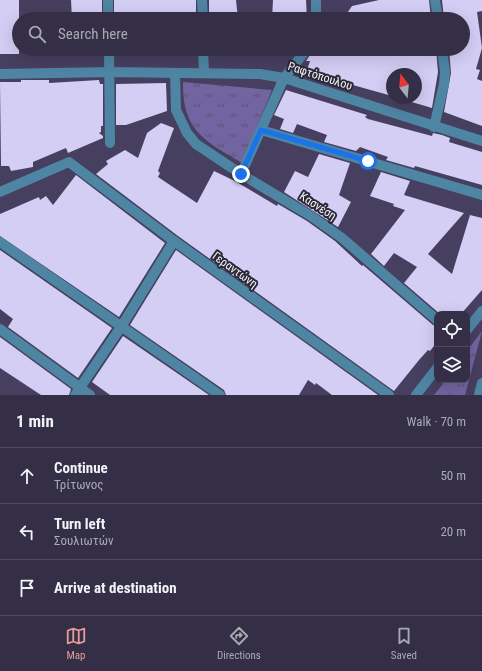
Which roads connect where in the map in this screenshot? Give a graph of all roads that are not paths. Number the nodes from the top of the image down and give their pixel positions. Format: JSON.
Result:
{"nodes":[{"id":1,"x":108,"y":0,"type":"edge"},
{"id":2,"x":202,"y":0,"type":"edge"},
{"id":3,"x":316,"y":0,"type":"edge"},
{"id":4,"x":435,"y":0,"type":"edge"},
{"id":5,"x":108,"y":12,"type":"edge"},
{"id":6,"x":203,"y":12,"type":"edge"},
{"id":7,"x":316,"y":12,"type":"edge"},
{"id":8,"x":437,"y":12,"type":"edge"},
{"id":9,"x":109,"y":56,"type":"edge"},
{"id":10,"x":203,"y":56,"type":"edge"},
{"id":11,"x":301,"y":56,"type":"edge"},
{"id":12,"x":443,"y":56,"type":"edge"},
{"id":13,"x":110,"y":72,"type":"junction"},
{"id":14,"x":175,"y":72,"type":"junction"},
{"id":15,"x":204,"y":72,"type":"junction"},
{"id":16,"x":0,"y":74,"type":"edge"},
{"id":17,"x":284,"y":78,"type":"junction"},
{"id":18,"x":434,"y":127,"type":"junction"},
{"id":19,"x":261,"y":130,"type":"junction"},
{"id":20,"x":482,"y":141,"type":"edge"},
{"id":21,"x":110,"y":143,"type":"dead end"},
{"id":22,"x":241,"y":174,"type":"junction"},
{"id":23,"x":0,"y":192,"type":"edge"},
{"id":24,"x":482,"y":196,"type":"edge"},
{"id":25,"x":174,"y":241,"type":"junction"},
{"id":26,"x":0,"y":242,"type":"edge"},
{"id":27,"x":482,"y":311,"type":"edge"},
{"id":28,"x":434,"y":317,"type":"edge"},
{"id":29,"x":470,"y":326,"type":"edge"},
{"id":30,"x":122,"y":327,"type":"junction"},
{"id":31,"x":0,"y":329,"type":"edge"},
{"id":32,"x":434,"y":372,"type":"edge"},
{"id":33,"x":482,"y":383,"type":"edge"},
{"id":34,"x":77,"y":392,"type":"edge"},
{"id":35,"x":90,"y":395,"type":"edge"},
{"id":36,"x":220,"y":395,"type":"edge"},
{"id":37,"x":389,"y":395,"type":"edge"},
{"id":38,"x":416,"y":395,"type":"edge"},
{"id":39,"x":479,"y":395,"type":"edge"}],
"edges":[{"from":1,"to":5,"type":"street"},
{"from":2,"to":6,"type":"street"},
{"from":3,"to":7,"type":"street"},
{"from":4,"to":8,"type":"street"},
{"from":9,"to":13,"type":"street"},
{"from":10,"to":15,"type":"street"},
{"from":11,"to":17,"type":"street"},
{"from":12,"to":18,"type":"street"},
{"from":13,"to":14,"type":"street","name":"Ραφτόπουλου"},
{"from":13,"to":16,"type":"street","name":"Ραφτόπουλου"},
{"from":13,"to":21,"type":"street"},
{"from":14,"to":15,"type":"street","name":"Ραφτόπουλου"},
{"from":14,"to":22,"type":"street","name":"Κασνέση"},
{"from":15,"to":17,"type":"street","name":"Ραφτόπουλου"},
{"from":17,"to":18,"type":"street","name":"Ραφτόπουλου"},
{"from":17,"to":19,"type":"street"},
{"from":18,"to":20,"type":"street","name":"Ραφτόπουλου"},
{"from":19,"to":22,"type":"street"},
{"from":19,"to":24,"type":"street"},
{"from":22,"to":28,"type":"street","name":"Κασνέση"},
{"from":23,"to":25,"type":"street","name":"Γεραντώνη"},
{"from":25,"to":30,"type":"street"},
{"from":25,"to":37,"type":"street","name":"Γεραντώνη"},
{"from":26,"to":30,"type":"street"},
{"from":27,"to":29,"type":"street"},
{"from":30,"to":34,"type":"street"},
{"from":30,"to":36,"type":"street"},
{"from":31,"to":34,"type":"street"},
{"from":32,"to":38,"type":"street"},
{"from":33,"to":39,"type":"street"},
{"from":34,"to":35,"type":"street"}]}
